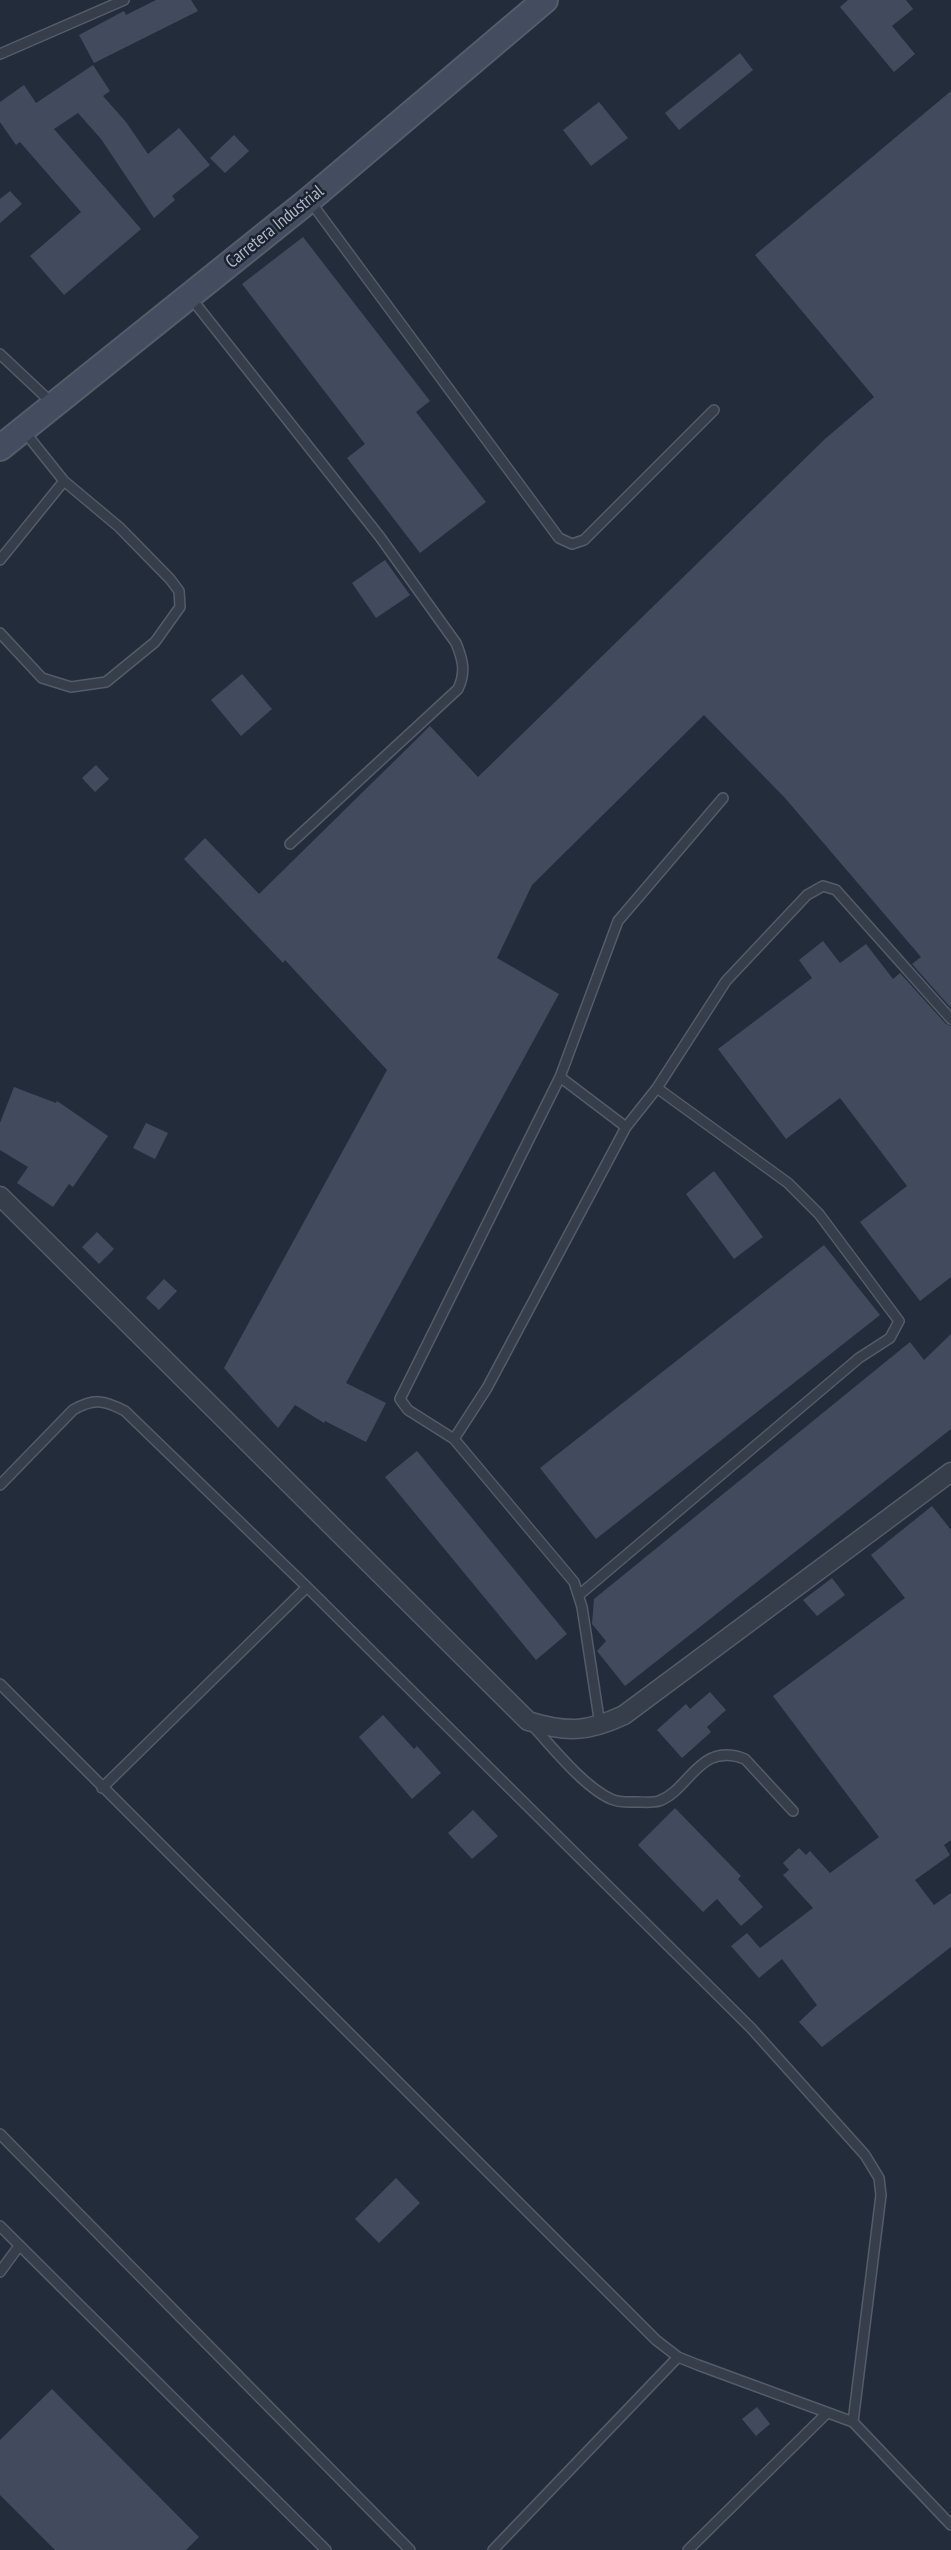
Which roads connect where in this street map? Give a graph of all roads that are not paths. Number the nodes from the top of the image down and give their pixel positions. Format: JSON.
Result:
{"nodes":[{"id":1,"x":124,"y":0,"type":"edge"},
{"id":2,"x":545,"y":0,"type":"edge"},
{"id":3,"x":0,"y":54,"type":"edge"},
{"id":4,"x":309,"y":200,"type":"junction"},
{"id":5,"x":190,"y":295,"type":"junction"},
{"id":6,"x":0,"y":354,"type":"edge"},
{"id":7,"x":52,"y":404,"type":"junction"},
{"id":8,"x":714,"y":410,"type":"dead end"},
{"id":9,"x":23,"y":430,"type":"junction"},
{"id":10,"x":0,"y":448,"type":"edge"},
{"id":11,"x":64,"y":481,"type":"junction"},
{"id":12,"x":0,"y":560,"type":"edge"},
{"id":13,"x":0,"y":633,"type":"edge"},
{"id":14,"x":723,"y":798,"type":"dead end"},
{"id":15,"x":290,"y":844,"type":"dead end"},
{"id":16,"x":951,"y":1019,"type":"edge"},
{"id":17,"x":559,"y":1077,"type":"junction"},
{"id":18,"x":657,"y":1088,"type":"junction"},
{"id":19,"x":626,"y":1127,"type":"junction"},
{"id":20,"x":0,"y":1196,"type":"edge"},
{"id":21,"x":454,"y":1439,"type":"junction"},
{"id":22,"x":951,"y":1472,"type":"edge"},
{"id":23,"x":0,"y":1485,"type":"edge"},
{"id":24,"x":307,"y":1587,"type":"junction"},
{"id":25,"x":579,"y":1595,"type":"junction"},
{"id":26,"x":0,"y":1684,"type":"edge"},
{"id":27,"x":528,"y":1721,"type":"junction"},
{"id":28,"x":601,"y":1726,"type":"junction"},
{"id":29,"x":102,"y":1787,"type":"junction"},
{"id":30,"x":793,"y":1811,"type":"dead end"},
{"id":31,"x":0,"y":2134,"type":"edge"},
{"id":32,"x":0,"y":2226,"type":"edge"},
{"id":33,"x":19,"y":2246,"type":"junction"},
{"id":34,"x":0,"y":2272,"type":"edge"},
{"id":35,"x":677,"y":2357,"type":"junction"},
{"id":36,"x":827,"y":2413,"type":"junction"},
{"id":37,"x":853,"y":2421,"type":"junction"},
{"id":38,"x":951,"y":2525,"type":"edge"},
{"id":39,"x":326,"y":2550,"type":"edge"},
{"id":40,"x":410,"y":2550,"type":"edge"},
{"id":41,"x":493,"y":2550,"type":"edge"},
{"id":42,"x":688,"y":2550,"type":"edge"}],
"edges":[{"from":1,"to":3,"type":"lane"},
{"from":2,"to":4,"type":"main road","name":"Carretera Industrial"},
{"from":4,"to":5,"type":"main road","name":"Carretera Industrial"},
{"from":4,"to":8,"type":"lane"},
{"from":5,"to":7,"type":"main road","name":"Carretera Industrial"},
{"from":5,"to":15,"type":"lane"},
{"from":6,"to":7,"type":"lane"},
{"from":7,"to":9,"type":"main road","name":"Carretera Industrial"},
{"from":9,"to":10,"type":"main road","name":"Carretera Industrial"},
{"from":9,"to":11,"type":"lane"},
{"from":11,"to":12,"type":"lane"},
{"from":11,"to":13,"type":"lane"},
{"from":14,"to":17,"type":"lane"},
{"from":16,"to":18,"type":"lane"},
{"from":17,"to":19,"type":"lane"},
{"from":17,"to":21,"type":"lane"},
{"from":18,"to":19,"type":"lane"},
{"from":18,"to":25,"type":"lane"},
{"from":19,"to":21,"type":"lane"},
{"from":20,"to":27,"type":"street"},
{"from":21,"to":25,"type":"lane"},
{"from":22,"to":28,"type":"street"},
{"from":23,"to":24,"type":"lane"},
{"from":24,"to":29,"type":"lane"},
{"from":24,"to":37,"type":"lane"},
{"from":25,"to":28,"type":"lane"},
{"from":26,"to":29,"type":"lane"},
{"from":27,"to":28,"type":"street"},
{"from":27,"to":30,"type":"lane"},
{"from":29,"to":35,"type":"lane"},
{"from":31,"to":40,"type":"lane"},
{"from":32,"to":33,"type":"lane"},
{"from":33,"to":34,"type":"lane"},
{"from":33,"to":39,"type":"lane"},
{"from":35,"to":36,"type":"lane"},
{"from":35,"to":41,"type":"lane"},
{"from":36,"to":37,"type":"lane"},
{"from":36,"to":42,"type":"lane"},
{"from":37,"to":38,"type":"lane"}]}
